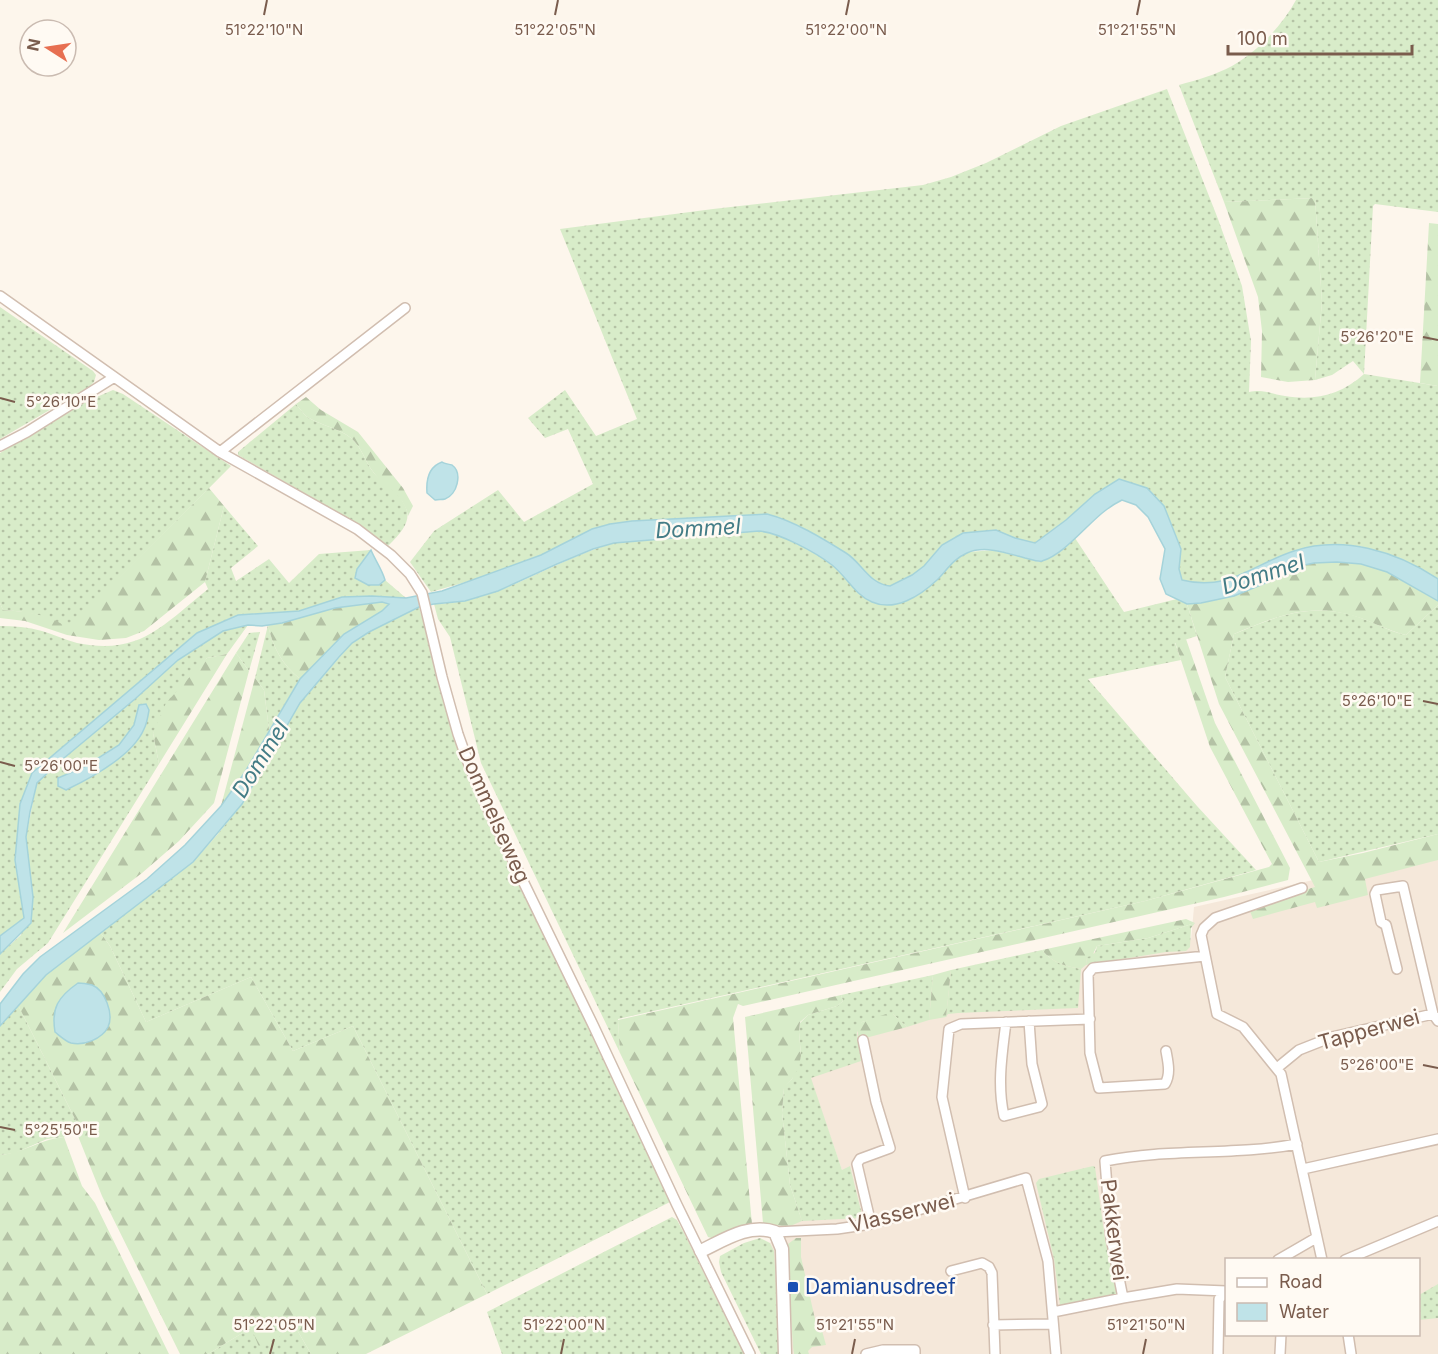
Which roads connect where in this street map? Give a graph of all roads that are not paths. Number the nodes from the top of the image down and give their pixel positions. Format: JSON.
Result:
{"nodes":[{"id":1,"x":0,"y":296,"type":"edge"},
{"id":2,"x":405,"y":308,"type":"dead end"},
{"id":3,"x":113,"y":378,"type":"junction"},
{"id":4,"x":0,"y":446,"type":"edge"},
{"id":5,"x":220,"y":452,"type":"junction"},
{"id":6,"x":1302,"y":888,"type":"dead end"},
{"id":7,"x":1205,"y":956,"type":"junction"},
{"id":8,"x":1397,"y":969,"type":"dead end"},
{"id":9,"x":1435,"y":1017,"type":"edge"},
{"id":10,"x":1090,"y":1019,"type":"junction"},
{"id":11,"x":1029,"y":1021,"type":"junction"},
{"id":12,"x":1006,"y":1022,"type":"junction"},
{"id":13,"x":863,"y":1040,"type":"dead end"},
{"id":14,"x":1166,"y":1051,"type":"dead end"},
{"id":15,"x":1277,"y":1068,"type":"junction"},
{"id":16,"x":1438,"y":1139,"type":"edge"},
{"id":17,"x":1297,"y":1144,"type":"junction"},
{"id":18,"x":1303,"y":1169,"type":"junction"},
{"id":19,"x":965,"y":1197,"type":"junction"},
{"id":20,"x":1438,"y":1221,"type":"edge"},
{"id":21,"x":871,"y":1224,"type":"junction"},
{"id":22,"x":775,"y":1232,"type":"junction"},
{"id":23,"x":1316,"y":1238,"type":"junction"},
{"id":24,"x":701,"y":1251,"type":"junction"},
{"id":25,"x":1281,"y":1258,"type":"edge"},
{"id":26,"x":1321,"y":1258,"type":"edge"},
{"id":27,"x":1350,"y":1258,"type":"edge"},
{"id":28,"x":951,"y":1271,"type":"dead end"},
{"id":29,"x":1225,"y":1291,"type":"edge"},
{"id":30,"x":1225,"y":1293,"type":"edge"},
{"id":31,"x":1123,"y":1298,"type":"junction"},
{"id":32,"x":1053,"y":1312,"type":"junction"},
{"id":33,"x":1053,"y":1324,"type":"junction"},
{"id":34,"x":993,"y":1325,"type":"junction"},
{"id":35,"x":1281,"y":1336,"type":"edge"},
{"id":36,"x":1348,"y":1336,"type":"edge"},
{"id":37,"x":915,"y":1352,"type":"edge"},
{"id":38,"x":750,"y":1354,"type":"edge"},
{"id":39,"x":785,"y":1354,"type":"edge"},
{"id":40,"x":866,"y":1354,"type":"edge"},
{"id":41,"x":995,"y":1354,"type":"edge"},
{"id":42,"x":1056,"y":1354,"type":"edge"},
{"id":43,"x":1218,"y":1354,"type":"edge"},
{"id":44,"x":1280,"y":1354,"type":"edge"},
{"id":45,"x":1352,"y":1354,"type":"edge"}],
"edges":[{"from":1,"to":3,"type":"street","name":"Dommelseweg"},
{"from":2,"to":5,"type":"street"},
{"from":3,"to":4,"type":"street"},
{"from":3,"to":5,"type":"street","name":"Dommelseweg"},
{"from":5,"to":24,"type":"street","name":"Dommelseweg"},
{"from":6,"to":7,"type":"street"},
{"from":7,"to":10,"type":"street"},
{"from":7,"to":15,"type":"street"},
{"from":8,"to":9,"type":"street"},
{"from":9,"to":15,"type":"street","name":"Tapperwei"},
{"from":10,"to":11,"type":"street"},
{"from":10,"to":14,"type":"street"},
{"from":11,"to":12,"type":"street"},
{"from":11,"to":12,"type":"street"},
{"from":12,"to":19,"type":"street"},
{"from":13,"to":21,"type":"street"},
{"from":15,"to":17,"type":"street"},
{"from":16,"to":18,"type":"street"},
{"from":17,"to":18,"type":"street"},
{"from":17,"to":31,"type":"street","name":"Pakkerwei"},
{"from":18,"to":23,"type":"street"},
{"from":19,"to":21,"type":"street","name":"Vlasserwei"},
{"from":19,"to":32,"type":"street","name":"Vlasserwei"},
{"from":20,"to":27,"type":"street"},
{"from":21,"to":22,"type":"street","name":"Vlasserwei"},
{"from":22,"to":24,"type":"street"},
{"from":22,"to":39,"type":"street"},
{"from":23,"to":25,"type":"street"},
{"from":23,"to":26,"type":"street"},
{"from":24,"to":38,"type":"street","name":"Dommelseweg"},
{"from":28,"to":34,"type":"street"},
{"from":29,"to":31,"type":"street"},
{"from":30,"to":43,"type":"street"},
{"from":31,"to":32,"type":"street"},
{"from":32,"to":33,"type":"street"},
{"from":33,"to":34,"type":"street"},
{"from":33,"to":42,"type":"street"},
{"from":34,"to":41,"type":"street"},
{"from":35,"to":44,"type":"street"},
{"from":36,"to":45,"type":"street"},
{"from":37,"to":40,"type":"street"}]}
